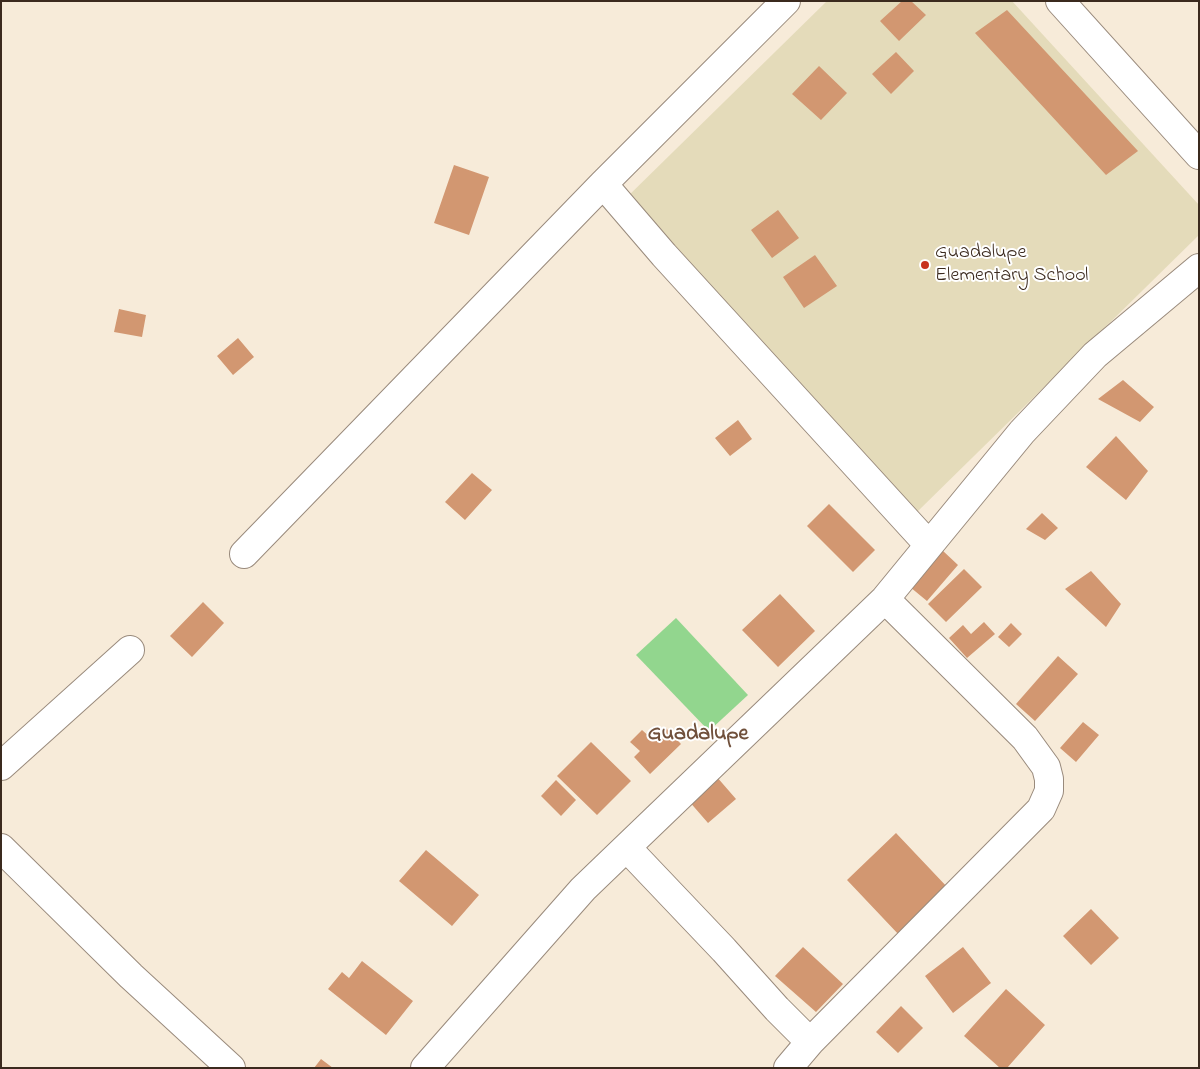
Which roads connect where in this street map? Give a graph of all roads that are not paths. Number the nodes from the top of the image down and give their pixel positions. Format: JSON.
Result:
{"nodes":[{"id":1,"x":786,"y":1,"type":"edge"},
{"id":2,"x":1060,"y":1,"type":"edge"},
{"id":3,"x":1199,"y":155,"type":"edge"},
{"id":4,"x":603,"y":184,"type":"junction"},
{"id":5,"x":1199,"y":268,"type":"edge"},
{"id":6,"x":928,"y":544,"type":"junction"},
{"id":7,"x":244,"y":554,"type":"dead end"},
{"id":8,"x":884,"y":599,"type":"junction"},
{"id":9,"x":130,"y":650,"type":"dead end"},
{"id":10,"x":1,"y":766,"type":"edge"},
{"id":11,"x":1,"y":848,"type":"edge"},
{"id":12,"x":627,"y":848,"type":"junction"},
{"id":13,"x":810,"y":1042,"type":"junction"},
{"id":14,"x":231,"y":1068,"type":"edge"},
{"id":15,"x":425,"y":1068,"type":"edge"},
{"id":16,"x":788,"y":1068,"type":"edge"}],
"edges":[{"from":1,"to":4,"type":"street"},
{"from":2,"to":3,"type":"street"},
{"from":4,"to":6,"type":"street"},
{"from":4,"to":7,"type":"street"},
{"from":5,"to":6,"type":"street"},
{"from":6,"to":8,"type":"street"},
{"from":8,"to":12,"type":"street"},
{"from":8,"to":13,"type":"street"},
{"from":9,"to":10,"type":"street"},
{"from":11,"to":14,"type":"street"},
{"from":12,"to":13,"type":"street"},
{"from":12,"to":15,"type":"street"},
{"from":13,"to":16,"type":"street"}]}
